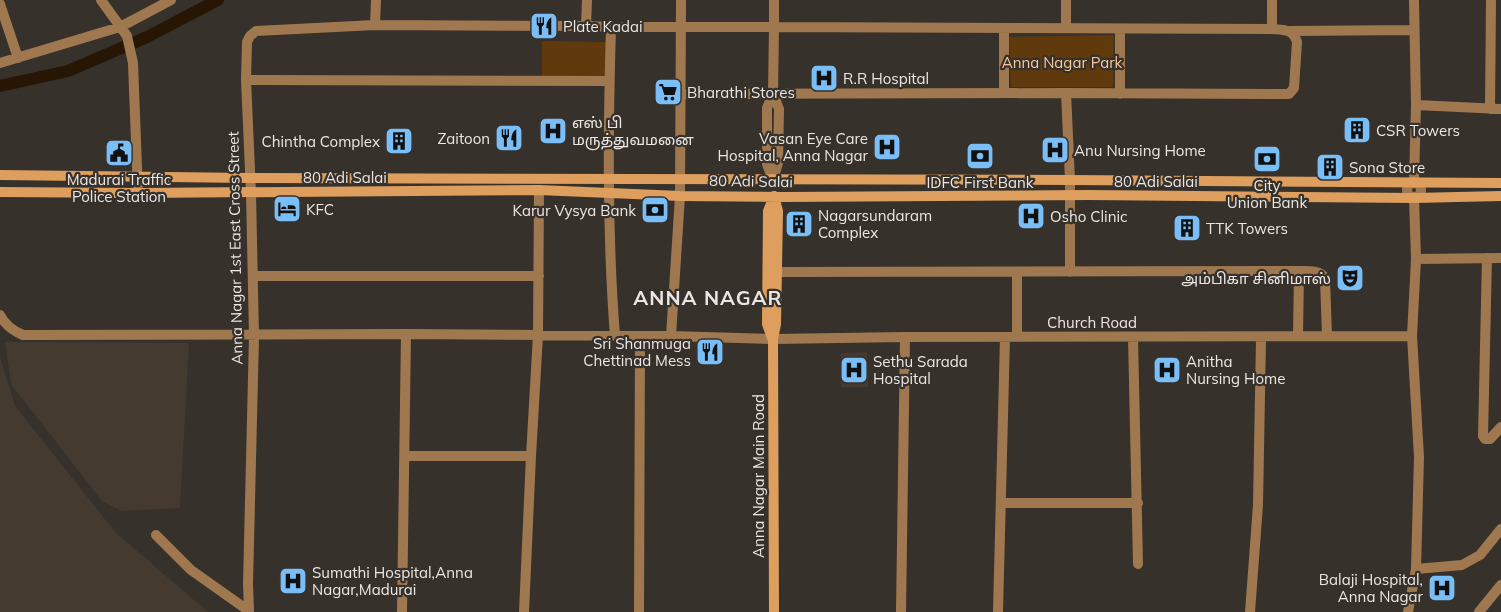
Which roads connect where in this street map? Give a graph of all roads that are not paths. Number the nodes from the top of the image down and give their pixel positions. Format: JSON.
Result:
{"nodes":[{"id":1,"x":101,"y":0,"type":"edge"},
{"id":2,"x":171,"y":0,"type":"edge"},
{"id":3,"x":376,"y":0,"type":"edge"},
{"id":4,"x":587,"y":0,"type":"edge"},
{"id":5,"x":681,"y":0,"type":"edge"},
{"id":6,"x":774,"y":0,"type":"edge"},
{"id":7,"x":1066,"y":0,"type":"edge"},
{"id":8,"x":1272,"y":0,"type":"edge"},
{"id":9,"x":1414,"y":0,"type":"edge"},
{"id":10,"x":1491,"y":0,"type":"edge"},
{"id":11,"x":0,"y":4,"type":"edge"},
{"id":12,"x":375,"y":25,"type":"junction"},
{"id":13,"x":586,"y":26,"type":"junction"},
{"id":14,"x":774,"y":26,"type":"junction"},
{"id":15,"x":120,"y":27,"type":"junction"},
{"id":16,"x":611,"y":27,"type":"junction"},
{"id":17,"x":681,"y":28,"type":"junction"},
{"id":18,"x":1004,"y":28,"type":"junction"},
{"id":19,"x":1066,"y":28,"type":"junction"},
{"id":20,"x":1120,"y":28,"type":"junction"},
{"id":21,"x":1272,"y":29,"type":"junction"},
{"id":22,"x":1414,"y":30,"type":"junction"},
{"id":23,"x":1290,"y":31,"type":"junction"},
{"id":24,"x":18,"y":58,"type":"junction"},
{"id":25,"x":0,"y":63,"type":"edge"},
{"id":26,"x":246,"y":80,"type":"junction"},
{"id":27,"x":609,"y":81,"type":"junction"},
{"id":28,"x":773,"y":93,"type":"junction"},
{"id":29,"x":1004,"y":93,"type":"junction"},
{"id":30,"x":1066,"y":93,"type":"junction"},
{"id":31,"x":680,"y":94,"type":"junction"},
{"id":32,"x":1120,"y":94,"type":"junction"},
{"id":33,"x":1416,"y":105,"type":"junction"},
{"id":34,"x":1496,"y":109,"type":"edge"},
{"id":35,"x":0,"y":175,"type":"edge"},
{"id":36,"x":137,"y":178,"type":"junction"},
{"id":37,"x":250,"y":178,"type":"junction"},
{"id":38,"x":608,"y":179,"type":"junction"},
{"id":39,"x":680,"y":180,"type":"junction"},
{"id":40,"x":773,"y":180,"type":"junction"},
{"id":41,"x":1070,"y":180,"type":"junction"},
{"id":42,"x":1414,"y":182,"type":"junction"},
{"id":43,"x":1501,"y":183,"type":"edge"},
{"id":44,"x":539,"y":190,"type":"junction"},
{"id":45,"x":0,"y":192,"type":"edge"},
{"id":46,"x":610,"y":192,"type":"junction"},
{"id":47,"x":138,"y":193,"type":"junction"},
{"id":48,"x":251,"y":193,"type":"junction"},
{"id":49,"x":1070,"y":195,"type":"junction"},
{"id":50,"x":680,"y":196,"type":"junction"},
{"id":51,"x":774,"y":196,"type":"junction"},
{"id":52,"x":1501,"y":196,"type":"edge"},
{"id":53,"x":1414,"y":198,"type":"junction"},
{"id":54,"x":1416,"y":258,"type":"junction"},
{"id":55,"x":1487,"y":258,"type":"junction"},
{"id":56,"x":1501,"y":258,"type":"edge"},
{"id":57,"x":1299,"y":271,"type":"junction"},
{"id":58,"x":777,"y":272,"type":"junction"},
{"id":59,"x":1017,"y":272,"type":"junction"},
{"id":60,"x":1070,"y":272,"type":"junction"},
{"id":61,"x":253,"y":276,"type":"junction"},
{"id":62,"x":539,"y":276,"type":"junction"},
{"id":63,"x":0,"y":315,"type":"edge"},
{"id":64,"x":406,"y":334,"type":"junction"},
{"id":65,"x":538,"y":335,"type":"junction"},
{"id":66,"x":254,"y":336,"type":"junction"},
{"id":67,"x":615,"y":336,"type":"junction"},
{"id":68,"x":640,"y":336,"type":"junction"},
{"id":69,"x":671,"y":336,"type":"junction"},
{"id":70,"x":1298,"y":336,"type":"junction"},
{"id":71,"x":1327,"y":336,"type":"junction"},
{"id":72,"x":1412,"y":336,"type":"junction"},
{"id":73,"x":905,"y":337,"type":"junction"},
{"id":74,"x":1005,"y":337,"type":"junction"},
{"id":75,"x":1017,"y":337,"type":"junction"},
{"id":76,"x":1133,"y":337,"type":"junction"},
{"id":77,"x":1261,"y":338,"type":"junction"},
{"id":78,"x":772,"y":339,"type":"junction"},
{"id":79,"x":1501,"y":427,"type":"edge"},
{"id":80,"x":405,"y":456,"type":"junction"},
{"id":81,"x":531,"y":456,"type":"junction"},
{"id":82,"x":1001,"y":503,"type":"junction"},
{"id":83,"x":1138,"y":503,"type":"junction"},
{"id":84,"x":1501,"y":529,"type":"edge"},
{"id":85,"x":156,"y":535,"type":"dead end"},
{"id":86,"x":1138,"y":564,"type":"dead end"},
{"id":87,"x":1416,"y":569,"type":"junction"},
{"id":88,"x":1501,"y":585,"type":"edge"},
{"id":89,"x":249,"y":611,"type":"edge"},
{"id":90,"x":402,"y":612,"type":"edge"},
{"id":91,"x":524,"y":612,"type":"edge"},
{"id":92,"x":638,"y":612,"type":"edge"},
{"id":93,"x":774,"y":612,"type":"edge"},
{"id":94,"x":901,"y":612,"type":"edge"},
{"id":95,"x":998,"y":612,"type":"edge"},
{"id":96,"x":1250,"y":612,"type":"edge"},
{"id":97,"x":1408,"y":612,"type":"edge"},
{"id":98,"x":1479,"y":612,"type":"edge"}],
"edges":[{"from":1,"to":15,"type":"street"},
{"from":2,"to":15,"type":"street"},
{"from":3,"to":12,"type":"street"},
{"from":4,"to":13,"type":"street"},
{"from":5,"to":17,"type":"street"},
{"from":6,"to":14,"type":"street"},
{"from":7,"to":19,"type":"street"},
{"from":8,"to":21,"type":"street"},
{"from":9,"to":22,"type":"street"},
{"from":10,"to":34,"type":"street"},
{"from":11,"to":24,"type":"street"},
{"from":12,"to":13,"type":"street","name":"Anna Nagar 1st East Cross Street"},
{"from":12,"to":26,"type":"street","name":"Anna Nagar 1st East Cross Street"},
{"from":13,"to":16,"type":"street","name":"Anna Nagar 1st East Cross Street"},
{"from":14,"to":17,"type":"street","name":"Anna Nagar 1st East Cross Street"},
{"from":14,"to":18,"type":"street","name":"Anna Nagar 1st East Cross Street"},
{"from":14,"to":28,"type":"street"},
{"from":15,"to":24,"type":"street"},
{"from":15,"to":36,"type":"street"},
{"from":16,"to":17,"type":"street","name":"Anna Nagar 1st East Cross Street"},
{"from":16,"to":27,"type":"street"},
{"from":17,"to":31,"type":"street"},
{"from":18,"to":19,"type":"street","name":"Anna Nagar 1st East Cross Street"},
{"from":18,"to":29,"type":"street"},
{"from":19,"to":20,"type":"street","name":"Anna Nagar 1st East Cross Street"},
{"from":20,"to":21,"type":"street","name":"Anna Nagar 1st East Cross Street"},
{"from":20,"to":32,"type":"street"},
{"from":21,"to":23,"type":"street","name":"Anna Nagar 1st East Cross Street"},
{"from":22,"to":23,"type":"street","name":"Anna Nagar 1st East Cross Street"},
{"from":22,"to":33,"type":"street"},
{"from":23,"to":32,"type":"street"},
{"from":24,"to":25,"type":"street"},
{"from":26,"to":27,"type":"street"},
{"from":26,"to":37,"type":"street","name":"Anna Nagar 1st East Cross Street"},
{"from":27,"to":38,"type":"street"},
{"from":28,"to":29,"type":"street"},
{"from":28,"to":31,"type":"street"},
{"from":28,"to":40,"type":"street"},
{"from":29,"to":30,"type":"street"},
{"from":30,"to":32,"type":"street"},
{"from":30,"to":41,"type":"street"},
{"from":31,"to":39,"type":"street"},
{"from":33,"to":34,"type":"street"},
{"from":33,"to":42,"type":"street"},
{"from":35,"to":36,"type":"main road","name":"80 Adi Salai"},
{"from":36,"to":37,"type":"main road","name":"80 Adi Salai"},
{"from":36,"to":47,"type":"street"},
{"from":37,"to":38,"type":"main road","name":"80 Adi Salai"},
{"from":37,"to":48,"type":"street","name":"Anna Nagar 1st East Cross Street"},
{"from":38,"to":39,"type":"main road","name":"80 Adi Salai"},
{"from":38,"to":46,"type":"street"},
{"from":39,"to":40,"type":"main road","name":"80 Adi Salai"},
{"from":39,"to":50,"type":"street"},
{"from":40,"to":41,"type":"main road","name":"80 Adi Salai"},
{"from":40,"to":51,"type":"street"},
{"from":41,"to":42,"type":"main road","name":"80 Adi Salai"},
{"from":41,"to":49,"type":"street"},
{"from":42,"to":43,"type":"main road","name":"80 Adi Salai"},
{"from":42,"to":53,"type":"street"},
{"from":44,"to":46,"type":"main road","name":"80 Adi Salai"},
{"from":44,"to":48,"type":"main road","name":"80 Adi Salai"},
{"from":44,"to":62,"type":"street"},
{"from":45,"to":47,"type":"main road","name":"80 Adi Salai"},
{"from":46,"to":50,"type":"main road","name":"80 Adi Salai"},
{"from":46,"to":67,"type":"street"},
{"from":47,"to":48,"type":"main road","name":"80 Adi Salai"},
{"from":48,"to":61,"type":"street","name":"Anna Nagar 1st East Cross Street"},
{"from":49,"to":51,"type":"main road","name":"80 Adi Salai"},
{"from":49,"to":53,"type":"main road","name":"80 Adi Salai"},
{"from":49,"to":60,"type":"street"},
{"from":50,"to":51,"type":"main road","name":"80 Adi Salai"},
{"from":50,"to":69,"type":"street"},
{"from":51,"to":58,"type":"main road","name":"Anna Nagar Main Road"},
{"from":51,"to":78,"type":"main road","name":"Anna Nagar Main Road"},
{"from":52,"to":53,"type":"main road","name":"80 Adi Salai"},
{"from":53,"to":54,"type":"street"},
{"from":54,"to":55,"type":"street"},
{"from":54,"to":72,"type":"street"},
{"from":55,"to":56,"type":"street"},
{"from":55,"to":79,"type":"street"},
{"from":57,"to":60,"type":"street"},
{"from":57,"to":70,"type":"street"},
{"from":57,"to":71,"type":"street"},
{"from":58,"to":59,"type":"street"},
{"from":58,"to":78,"type":"main road","name":"Anna Nagar Main Road"},
{"from":59,"to":60,"type":"street"},
{"from":59,"to":75,"type":"street"},
{"from":61,"to":62,"type":"street"},
{"from":61,"to":66,"type":"street","name":"Anna Nagar 1st East Cross Street"},
{"from":62,"to":65,"type":"street"},
{"from":63,"to":66,"type":"street","name":"Church Road"},
{"from":64,"to":65,"type":"street","name":"Church Road"},
{"from":64,"to":66,"type":"street","name":"Church Road"},
{"from":64,"to":80,"type":"street"},
{"from":65,"to":67,"type":"street","name":"Church Road"},
{"from":65,"to":81,"type":"street"},
{"from":66,"to":89,"type":"street","name":"Anna Nagar 1st East Cross Street"},
{"from":67,"to":68,"type":"street","name":"Church Road"},
{"from":68,"to":69,"type":"street","name":"Church Road"},
{"from":68,"to":92,"type":"street"},
{"from":69,"to":78,"type":"street","name":"Church Road"},
{"from":70,"to":71,"type":"street","name":"Church Road"},
{"from":70,"to":77,"type":"street","name":"Church Road"},
{"from":71,"to":72,"type":"street","name":"Church Road"},
{"from":72,"to":87,"type":"street"},
{"from":73,"to":74,"type":"street","name":"Church Road"},
{"from":73,"to":78,"type":"street","name":"Church Road"},
{"from":73,"to":94,"type":"street"},
{"from":74,"to":75,"type":"street","name":"Church Road"},
{"from":74,"to":82,"type":"street"},
{"from":75,"to":76,"type":"street","name":"Church Road"},
{"from":76,"to":77,"type":"street","name":"Church Road"},
{"from":76,"to":83,"type":"street"},
{"from":77,"to":96,"type":"street"},
{"from":78,"to":93,"type":"main road","name":"Anna Nagar Main Road"},
{"from":80,"to":81,"type":"street"},
{"from":80,"to":90,"type":"street"},
{"from":81,"to":91,"type":"street"},
{"from":82,"to":83,"type":"street"},
{"from":82,"to":95,"type":"street"},
{"from":83,"to":86,"type":"street"},
{"from":84,"to":87,"type":"street"},
{"from":85,"to":89,"type":"street"},
{"from":87,"to":97,"type":"street"},
{"from":88,"to":98,"type":"street"}]}
